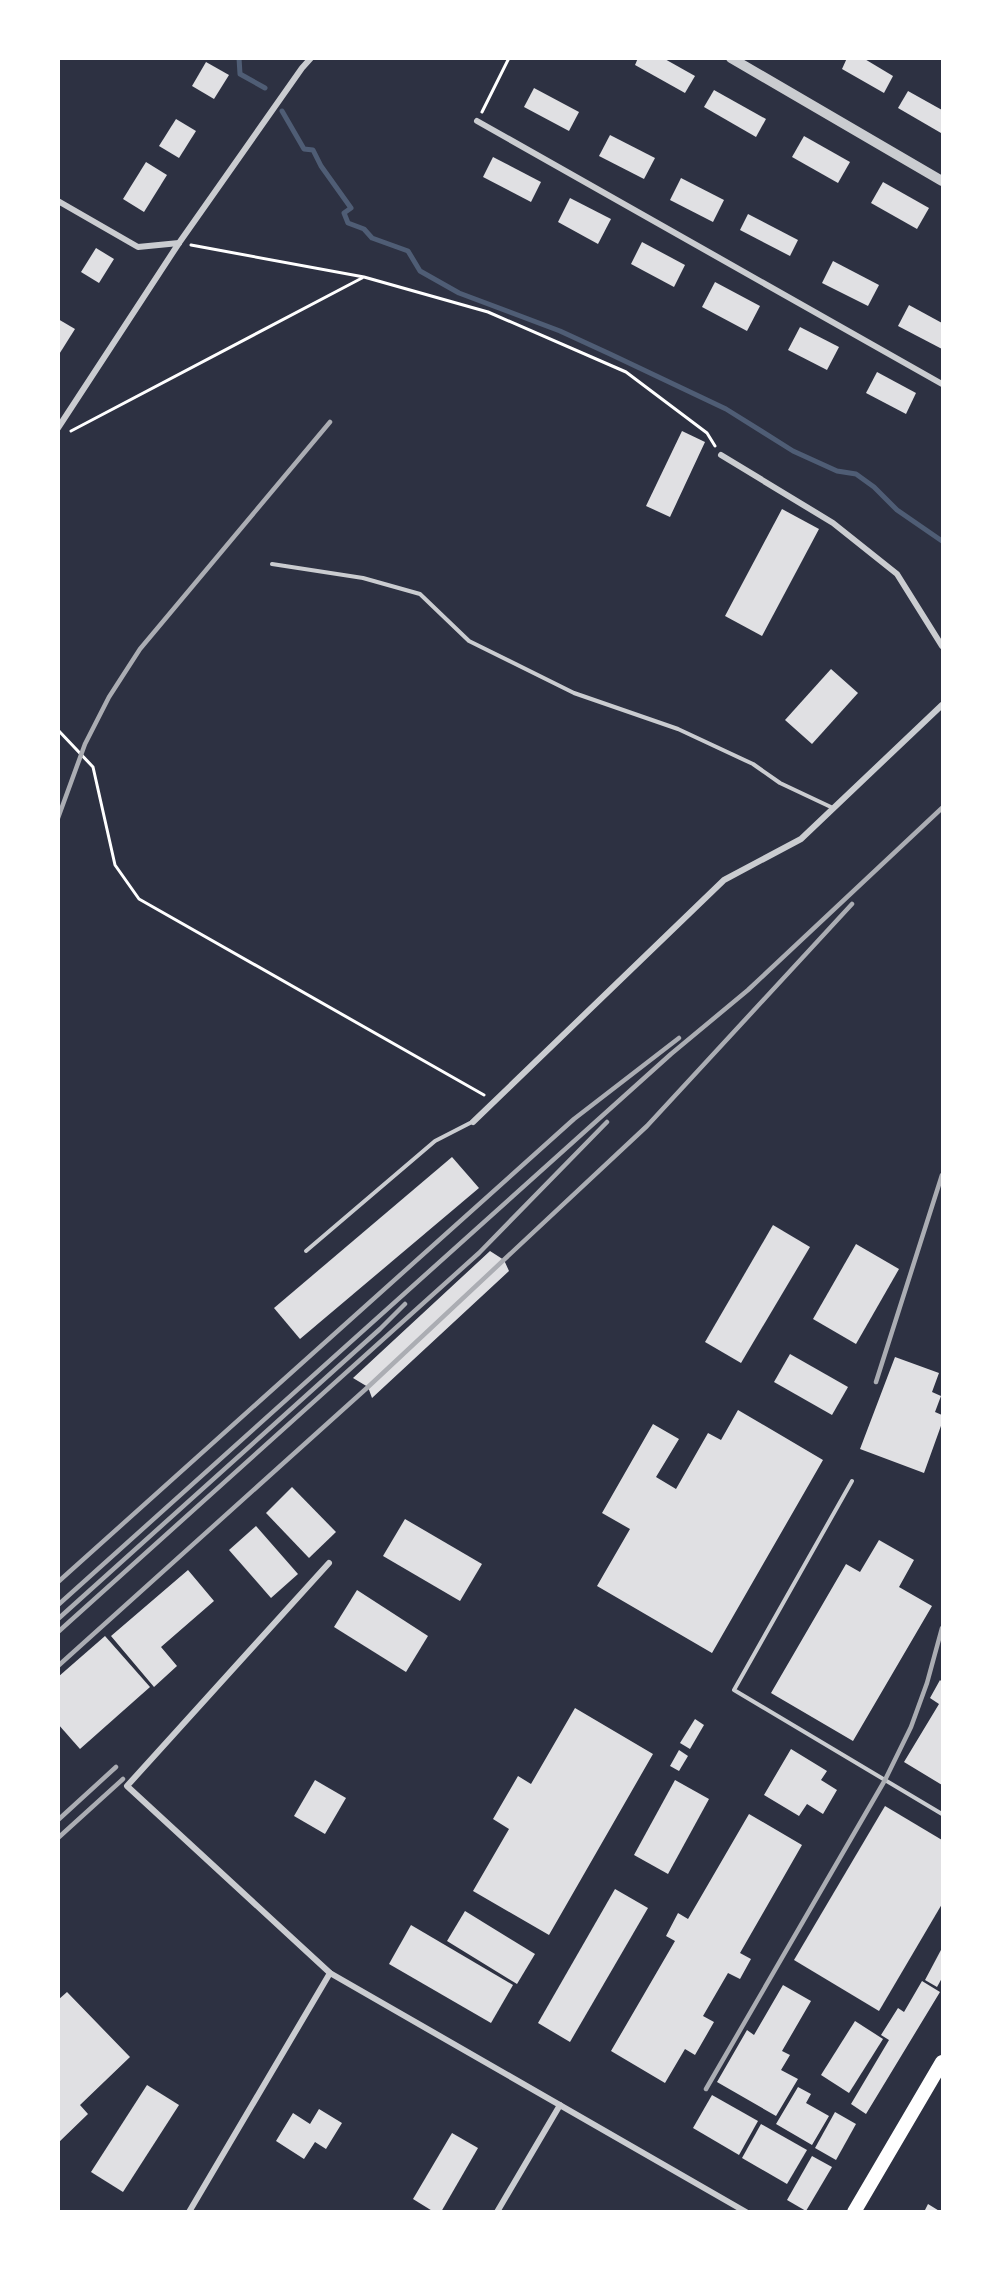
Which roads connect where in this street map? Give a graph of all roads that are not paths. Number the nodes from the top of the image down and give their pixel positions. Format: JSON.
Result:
{"nodes":[{"id":1,"x":311,"y":58,"type":"edge"},
{"id":2,"x":731,"y":58,"type":"edge"},
{"id":3,"x":477,"y":121,"type":"road end"},
{"id":4,"x":942,"y":181,"type":"edge"},
{"id":5,"x":58,"y":201,"type":"edge"},
{"id":6,"x":179,"y":243,"type":"junction"},
{"id":7,"x":942,"y":384,"type":"edge"},
{"id":8,"x":58,"y":428,"type":"edge"},
{"id":9,"x":721,"y":455,"type":"road end"},
{"id":10,"x":272,"y":564,"type":"dead end"},
{"id":11,"x":942,"y":646,"type":"edge"},
{"id":12,"x":942,"y":705,"type":"edge"},
{"id":13,"x":833,"y":809,"type":"junction"},
{"id":14,"x":473,"y":1122,"type":"joint"},
{"id":15,"x":306,"y":1251,"type":"dead end"},
{"id":16,"x":852,"y":1481,"type":"dead end"},
{"id":17,"x":329,"y":1563,"type":"dead end"},
{"id":18,"x":942,"y":1814,"type":"edge"},
{"id":19,"x":330,"y":1973,"type":"junction"},
{"id":20,"x":942,"y":2062,"type":"edge"},
{"id":21,"x":560,"y":2105,"type":"junction"},
{"id":22,"x":189,"y":2211,"type":"edge"},
{"id":23,"x":497,"y":2211,"type":"edge"},
{"id":24,"x":746,"y":2211,"type":"edge"},
{"id":25,"x":854,"y":2211,"type":"edge"}],
"edges":[{"from":1,"to":6,"type":"street"},
{"from":2,"to":4,"type":"street"},
{"from":3,"to":7,"type":"street"},
{"from":5,"to":6,"type":"street"},
{"from":6,"to":8,"type":"street"},
{"from":9,"to":11,"type":"street"},
{"from":10,"to":13,"type":"lane"},
{"from":12,"to":13,"type":"street"},
{"from":13,"to":14,"type":"street"},
{"from":14,"to":15,"type":"lane"},
{"from":16,"to":18,"type":"lane"},
{"from":17,"to":19,"type":"street"},
{"from":19,"to":21,"type":"street"},
{"from":19,"to":22,"type":"street"},
{"from":20,"to":25,"type":"main road"},
{"from":21,"to":23,"type":"street"},
{"from":21,"to":24,"type":"street"}]}
